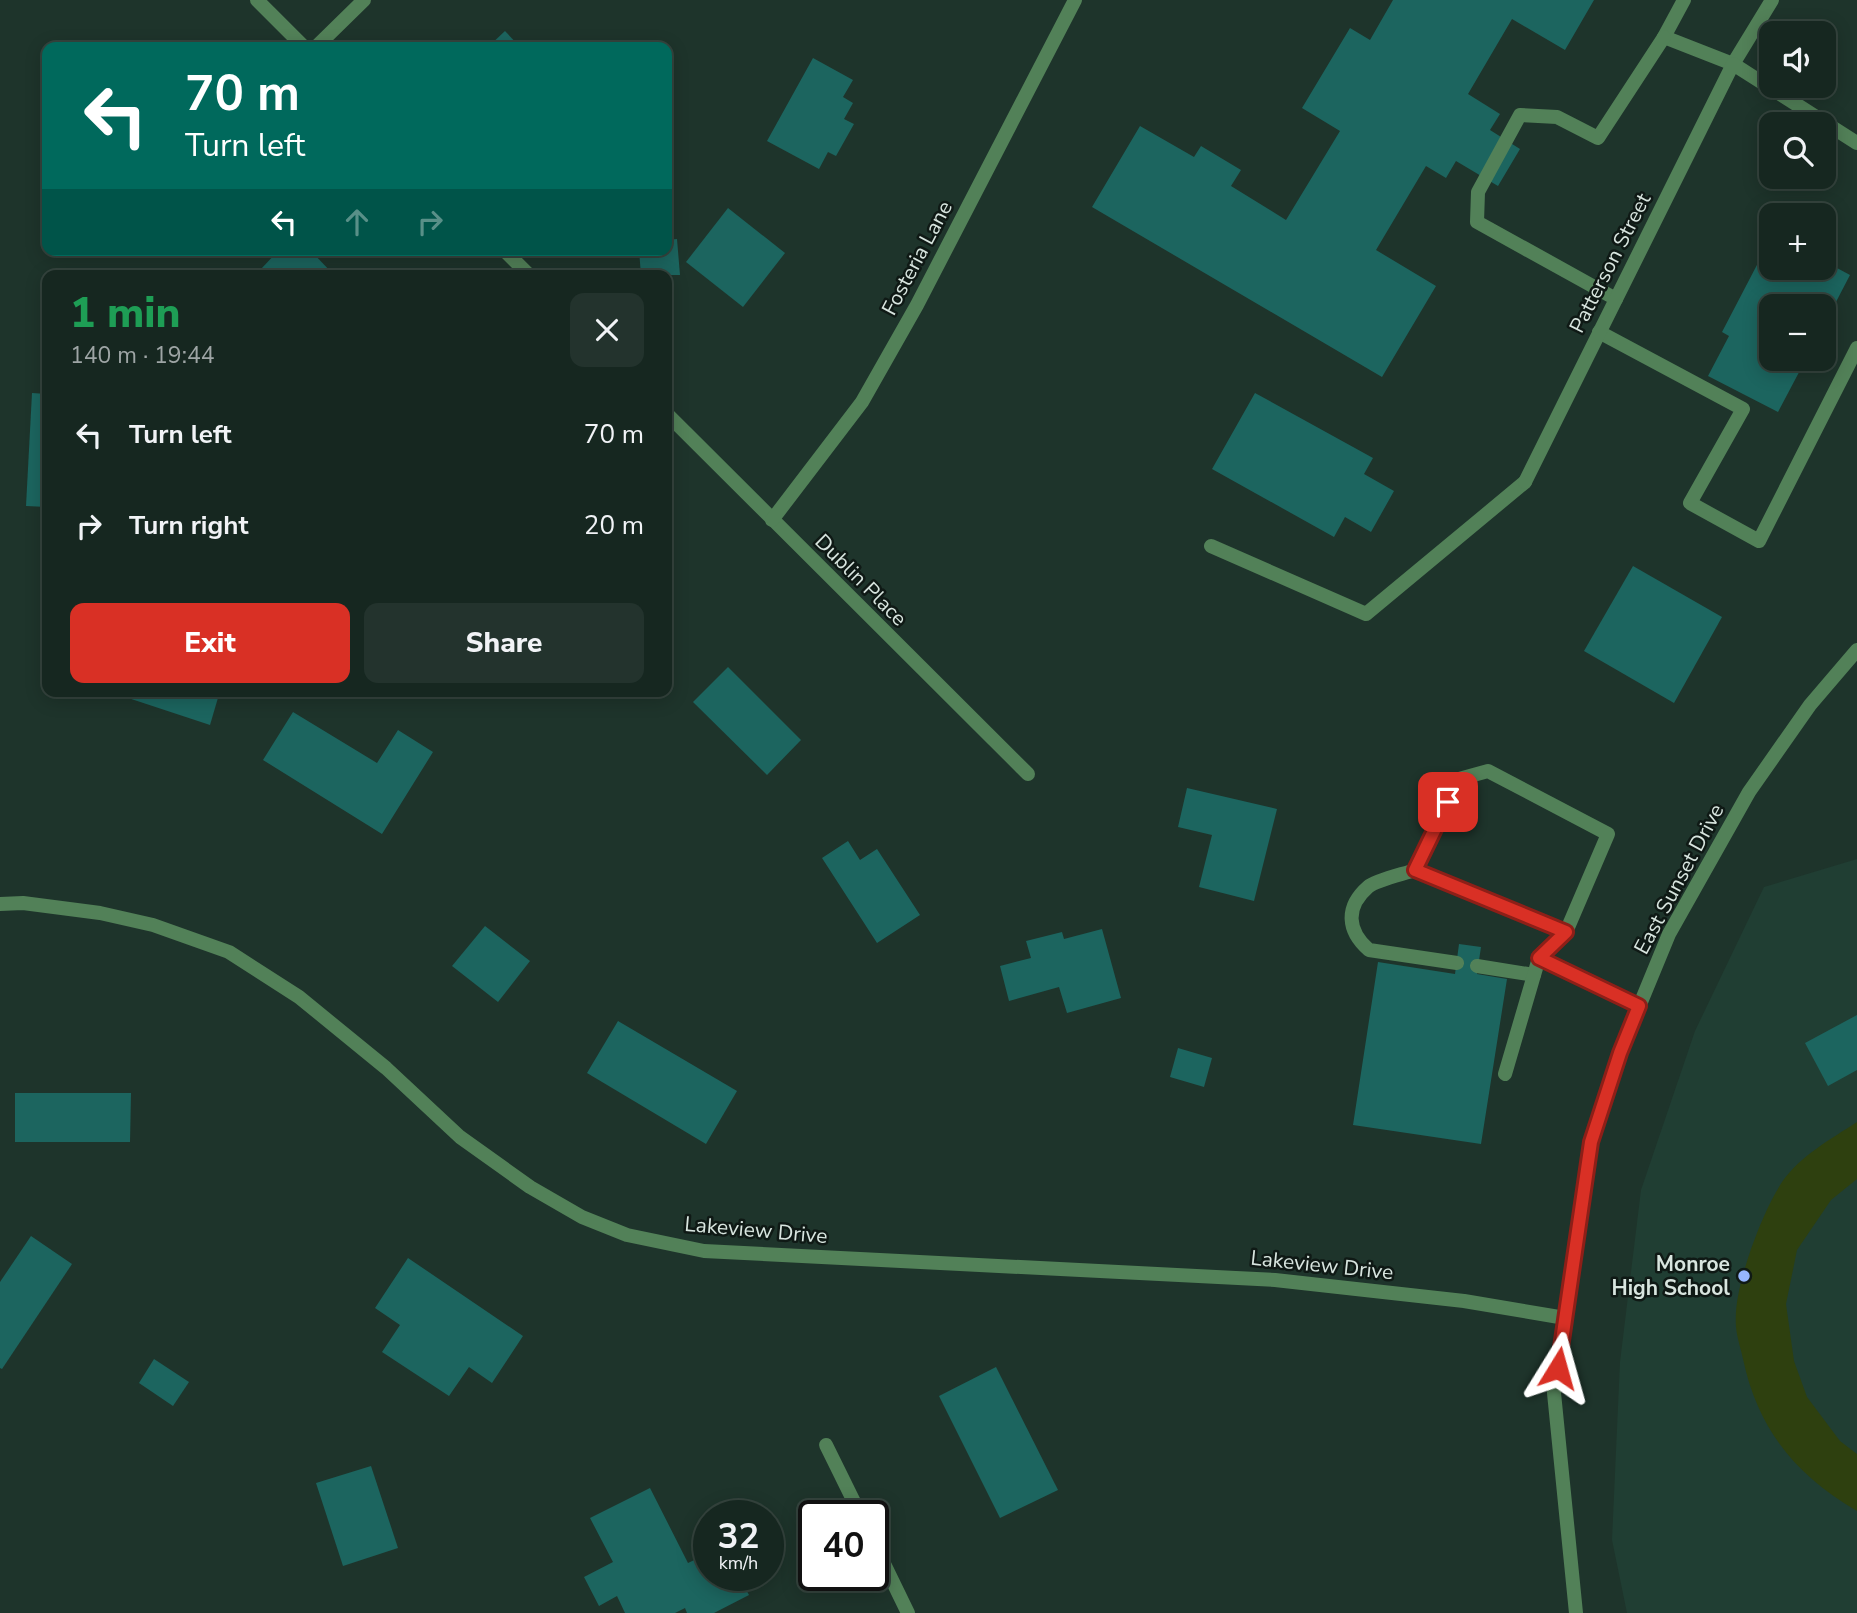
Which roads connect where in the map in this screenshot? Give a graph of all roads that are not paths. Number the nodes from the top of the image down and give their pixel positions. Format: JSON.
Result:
{"nodes":[{"id":1,"x":257,"y":0,"type":"edge"},
{"id":2,"x":364,"y":0,"type":"edge"},
{"id":3,"x":1075,"y":0,"type":"edge"},
{"id":4,"x":1684,"y":0,"type":"edge"},
{"id":5,"x":1772,"y":0,"type":"edge"},
{"id":6,"x":1664,"y":37,"type":"junction"},
{"id":7,"x":299,"y":42,"type":"edge"},
{"id":8,"x":321,"y":42,"type":"edge"},
{"id":9,"x":1733,"y":64,"type":"junction"},
{"id":10,"x":1857,"y":143,"type":"edge"},
{"id":11,"x":511,"y":256,"type":"edge"},
{"id":12,"x":524,"y":270,"type":"edge"},
{"id":13,"x":1616,"y":299,"type":"junction"},
{"id":14,"x":1599,"y":332,"type":"junction"},
{"id":15,"x":1857,"y":348,"type":"edge"},
{"id":16,"x":672,"y":419,"type":"edge"},
{"id":17,"x":772,"y":520,"type":"junction"},
{"id":18,"x":1211,"y":546,"type":"dead end"},
{"id":19,"x":1857,"y":650,"type":"edge"},
{"id":20,"x":1028,"y":774,"type":"dead end"},
{"id":21,"x":1415,"y":870,"type":"junction"},
{"id":22,"x":0,"y":904,"type":"edge"},
{"id":23,"x":1566,"y":932,"type":"junction"},
{"id":24,"x":1539,"y":958,"type":"junction"},
{"id":25,"x":1458,"y":964,"type":"dead end"},
{"id":26,"x":1477,"y":966,"type":"dead end"},
{"id":27,"x":1534,"y":975,"type":"junction"},
{"id":28,"x":1639,"y":1006,"type":"junction"},
{"id":29,"x":1505,"y":1074,"type":"dead end"},
{"id":30,"x":1565,"y":1318,"type":"junction"},
{"id":31,"x":826,"y":1445,"type":"dead end"},
{"id":32,"x":853,"y":1500,"type":"edge"},
{"id":33,"x":889,"y":1574,"type":"edge"},
{"id":34,"x":908,"y":1613,"type":"edge"},
{"id":35,"x":1576,"y":1613,"type":"edge"}],
"edges":[{"from":1,"to":7,"type":"street"},
{"from":2,"to":8,"type":"street"},
{"from":3,"to":17,"type":"street","name":"Fosteria Lane"},
{"from":4,"to":6,"type":"street"},
{"from":5,"to":9,"type":"street","name":"Patterson Street"},
{"from":6,"to":9,"type":"street"},
{"from":6,"to":13,"type":"street"},
{"from":9,"to":10,"type":"street"},
{"from":9,"to":13,"type":"street","name":"Patterson Street"},
{"from":11,"to":12,"type":"street"},
{"from":13,"to":14,"type":"street","name":"Patterson Street"},
{"from":14,"to":15,"type":"street"},
{"from":14,"to":18,"type":"street","name":"Patterson Street"},
{"from":16,"to":17,"type":"street","name":"Dublin Place"},
{"from":17,"to":20,"type":"street","name":"Dublin Place"},
{"from":19,"to":28,"type":"street","name":"East Sunset Drive"},
{"from":21,"to":23,"type":"street"},
{"from":21,"to":23,"type":"street"},
{"from":21,"to":25,"type":"street"},
{"from":22,"to":30,"type":"street","name":"Lakeview Drive"},
{"from":23,"to":24,"type":"street"},
{"from":24,"to":27,"type":"street"},
{"from":24,"to":28,"type":"street"},
{"from":26,"to":27,"type":"street"},
{"from":27,"to":29,"type":"street"},
{"from":28,"to":30,"type":"street","name":"East Sunset Drive"},
{"from":30,"to":35,"type":"street","name":"East Sunset Drive"},
{"from":31,"to":32,"type":"street"},
{"from":33,"to":34,"type":"street"}]}
